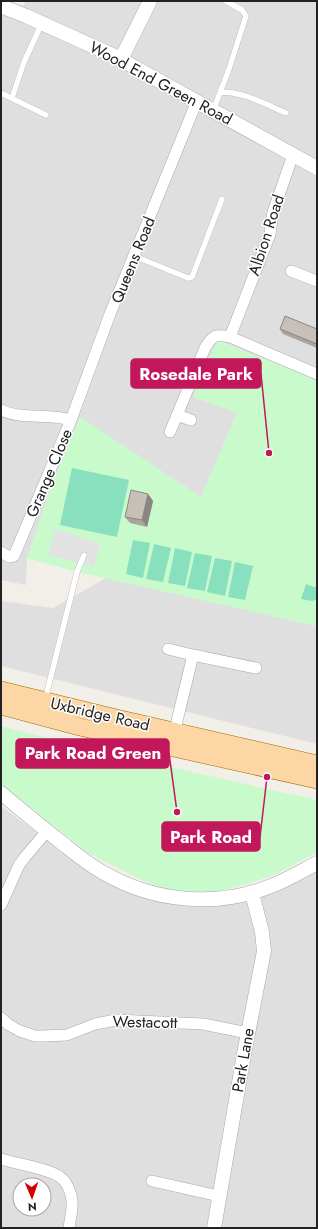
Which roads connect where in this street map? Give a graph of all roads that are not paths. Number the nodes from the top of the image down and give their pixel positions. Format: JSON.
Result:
{"nodes":[{"id":1,"x":150,"y":1,"type":"edge"},
{"id":2,"x":226,"y":1,"type":"edge"},
{"id":3,"x":8,"y":6,"type":"edge"},
{"id":4,"x":42,"y":23,"type":"junction"},
{"id":5,"x":121,"y":59,"type":"junction"},
{"id":6,"x":220,"y":92,"type":"junction"},
{"id":7,"x":1,"y":93,"type":"edge"},
{"id":8,"x":12,"y":98,"type":"junction"},
{"id":9,"x":197,"y":102,"type":"junction"},
{"id":10,"x":213,"y":111,"type":"junction"},
{"id":11,"x":286,"y":114,"type":"dead end"},
{"id":12,"x":46,"y":115,"type":"dead end"},
{"id":13,"x":293,"y":155,"type":"junction"},
{"id":14,"x":317,"y":168,"type":"edge"},
{"id":15,"x":222,"y":199,"type":"dead end"},
{"id":16,"x":134,"y":256,"type":"junction"},
{"id":17,"x":291,"y":271,"type":"dead end"},
{"id":18,"x":317,"y":281,"type":"edge"},
{"id":19,"x":230,"y":338,"type":"junction"},
{"id":20,"x":317,"y":374,"type":"edge"},
{"id":21,"x":1,"y":410,"type":"edge"},
{"id":22,"x":177,"y":415,"type":"junction"},
{"id":23,"x":71,"y":420,"type":"junction"},
{"id":24,"x":191,"y":420,"type":"dead end"},
{"id":25,"x":170,"y":432,"type":"dead end"},
{"id":26,"x":1,"y":552,"type":"edge"},
{"id":27,"x":84,"y":555,"type":"dead end"},
{"id":28,"x":168,"y":649,"type":"dead end"},
{"id":29,"x":193,"y":655,"type":"junction"},
{"id":30,"x":256,"y":668,"type":"dead end"},
{"id":31,"x":1,"y":690,"type":"edge"},
{"id":32,"x":46,"y":702,"type":"junction"},
{"id":33,"x":1,"y":706,"type":"edge"},
{"id":34,"x":176,"y":731,"type":"junction"},
{"id":35,"x":317,"y":764,"type":"edge"},
{"id":36,"x":317,"y":780,"type":"edge"},
{"id":37,"x":1,"y":793,"type":"edge"},
{"id":38,"x":47,"y":831,"type":"junction"},
{"id":39,"x":317,"y":863,"type":"edge"},
{"id":40,"x":252,"y":893,"type":"junction"},
{"id":41,"x":1,"y":905,"type":"edge"},
{"id":42,"x":1,"y":1018,"type":"edge"},
{"id":43,"x":248,"y":1033,"type":"junction"},
{"id":44,"x":1,"y":1159,"type":"edge"},
{"id":45,"x":152,"y":1180,"type":"dead end"},
{"id":46,"x":219,"y":1196,"type":"junction"},
{"id":47,"x":69,"y":1228,"type":"edge"},
{"id":48,"x":214,"y":1228,"type":"edge"}],
"edges":[{"from":1,"to":5,"type":"street"},
{"from":2,"to":6,"type":"lane"},
{"from":3,"to":4,"type":"street","name":"Wood End Green Road"},
{"from":4,"to":5,"type":"street","name":"Wood End Green Road"},
{"from":4,"to":8,"type":"lane"},
{"from":5,"to":9,"type":"street","name":"Wood End Green Road"},
{"from":6,"to":10,"type":"lane"},
{"from":6,"to":11,"type":"lane"},
{"from":7,"to":8,"type":"lane"},
{"from":8,"to":12,"type":"lane"},
{"from":9,"to":10,"type":"street","name":"Wood End Green Road"},
{"from":9,"to":16,"type":"street","name":"Queens Road"},
{"from":10,"to":13,"type":"street","name":"Wood End Green Road"},
{"from":13,"to":14,"type":"street","name":"Wood End Green Road"},
{"from":13,"to":19,"type":"street","name":"Albion Road"},
{"from":15,"to":16,"type":"lane"},
{"from":16,"to":23,"type":"street","name":"Queens Road"},
{"from":17,"to":18,"type":"street"},
{"from":19,"to":20,"type":"street"},
{"from":19,"to":22,"type":"street"},
{"from":21,"to":23,"type":"street","name":"Grange Close"},
{"from":22,"to":24,"type":"street"},
{"from":22,"to":25,"type":"street"},
{"from":23,"to":26,"type":"street","name":"Grange Close"},
{"from":27,"to":32,"type":"lane"},
{"from":28,"to":29,"type":"street"},
{"from":29,"to":30,"type":"street"},
{"from":29,"to":34,"type":"street"},
{"from":31,"to":32,"type":"main road","name":"Uxbridge Road"},
{"from":32,"to":34,"type":"main road","name":"Uxbridge Road"},
{"from":33,"to":36,"type":"main road","name":"Uxbridge Road"},
{"from":34,"to":35,"type":"main road","name":"Uxbridge Road"},
{"from":37,"to":38,"type":"street"},
{"from":38,"to":40,"type":"street"},
{"from":38,"to":41,"type":"street"},
{"from":39,"to":40,"type":"street"},
{"from":40,"to":43,"type":"street","name":"Park Lane"},
{"from":42,"to":43,"type":"street","name":"Westacott"},
{"from":43,"to":46,"type":"street","name":"Park Lane"},
{"from":44,"to":47,"type":"street"},
{"from":45,"to":46,"type":"street"},
{"from":46,"to":48,"type":"street","name":"Park Lane"}]}
